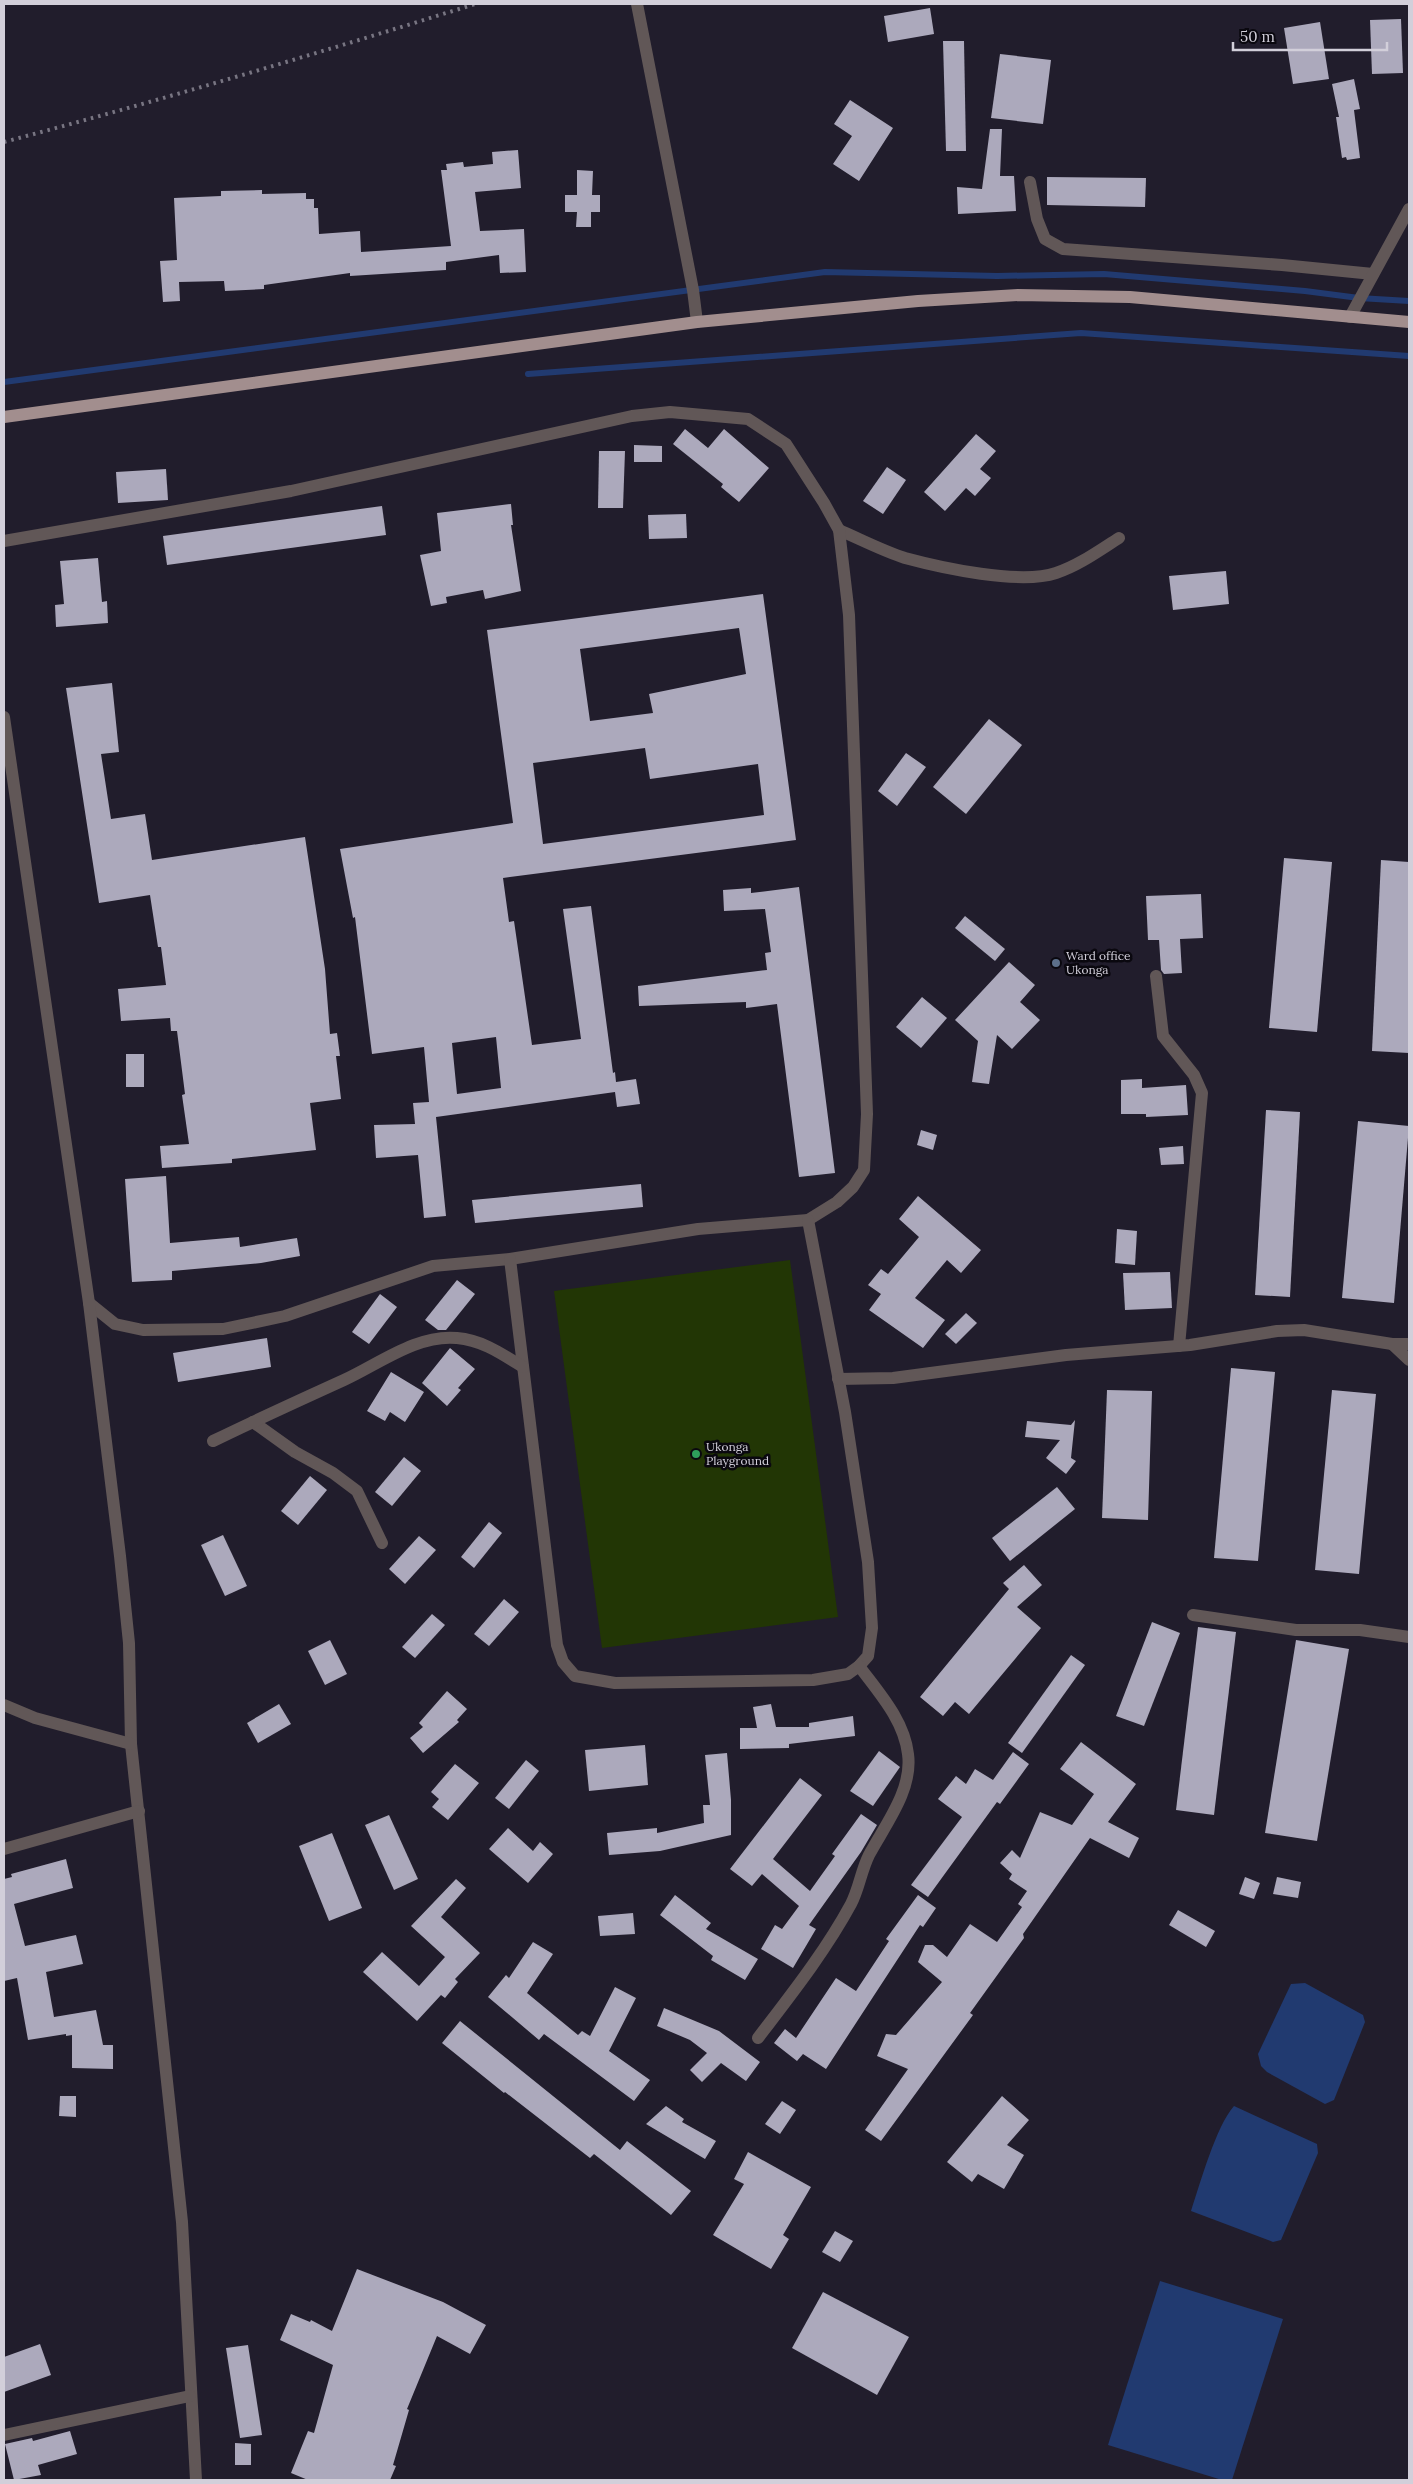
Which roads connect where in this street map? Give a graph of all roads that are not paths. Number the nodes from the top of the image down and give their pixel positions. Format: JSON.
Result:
{"nodes":[{"id":1,"x":637,"y":4,"type":"edge"},
{"id":2,"x":1030,"y":182,"type":"dead end"},
{"id":3,"x":1409,"y":208,"type":"edge"},
{"id":4,"x":1373,"y":274,"type":"junction"},
{"id":5,"x":1350,"y":317,"type":"junction"},
{"id":6,"x":697,"y":322,"type":"junction"},
{"id":7,"x":1409,"y":322,"type":"edge"},
{"id":8,"x":4,"y":417,"type":"edge"},
{"id":9,"x":839,"y":530,"type":"junction"},
{"id":10,"x":1119,"y":538,"type":"dead end"},
{"id":11,"x":4,"y":541,"type":"edge"},
{"id":12,"x":4,"y":717,"type":"edge"},
{"id":13,"x":1156,"y":976,"type":"dead end"},
{"id":14,"x":808,"y":1220,"type":"junction"},
{"id":15,"x":510,"y":1259,"type":"junction"},
{"id":16,"x":89,"y":1303,"type":"junction"},
{"id":17,"x":1392,"y":1344,"type":"junction"},
{"id":18,"x":1409,"y":1344,"type":"edge"},
{"id":19,"x":1179,"y":1346,"type":"junction"},
{"id":20,"x":1409,"y":1360,"type":"edge"},
{"id":21,"x":523,"y":1367,"type":"junction"},
{"id":22,"x":838,"y":1379,"type":"junction"},
{"id":23,"x":253,"y":1422,"type":"junction"},
{"id":24,"x":213,"y":1441,"type":"dead end"},
{"id":25,"x":382,"y":1543,"type":"dead end"},
{"id":26,"x":1193,"y":1615,"type":"dead end"},
{"id":27,"x":1409,"y":1637,"type":"edge"},
{"id":28,"x":859,"y":1666,"type":"junction"},
{"id":29,"x":4,"y":1705,"type":"edge"},
{"id":30,"x":131,"y":1744,"type":"junction"},
{"id":31,"x":139,"y":1810,"type":"junction"},
{"id":32,"x":4,"y":1849,"type":"edge"},
{"id":33,"x":758,"y":2038,"type":"dead end"},
{"id":34,"x":190,"y":2396,"type":"junction"},
{"id":35,"x":4,"y":2435,"type":"edge"},
{"id":36,"x":196,"y":2480,"type":"edge"}],
"edges":[{"from":1,"to":6,"type":"street"},
{"from":2,"to":4,"type":"street"},
{"from":3,"to":4,"type":"street"},
{"from":4,"to":5,"type":"street"},
{"from":5,"to":6,"type":"main road"},
{"from":5,"to":7,"type":"main road"},
{"from":6,"to":8,"type":"main road"},
{"from":9,"to":10,"type":"street"},
{"from":9,"to":11,"type":"street"},
{"from":9,"to":14,"type":"street"},
{"from":12,"to":16,"type":"street"},
{"from":13,"to":19,"type":"street"},
{"from":14,"to":15,"type":"street"},
{"from":14,"to":22,"type":"street"},
{"from":15,"to":16,"type":"street"},
{"from":15,"to":21,"type":"street"},
{"from":16,"to":30,"type":"street"},
{"from":17,"to":18,"type":"street"},
{"from":17,"to":19,"type":"street"},
{"from":17,"to":20,"type":"street"},
{"from":19,"to":22,"type":"street"},
{"from":21,"to":23,"type":"street"},
{"from":21,"to":28,"type":"street"},
{"from":22,"to":28,"type":"street"},
{"from":23,"to":24,"type":"street"},
{"from":23,"to":25,"type":"street"},
{"from":26,"to":27,"type":"street"},
{"from":28,"to":33,"type":"street"},
{"from":29,"to":30,"type":"street"},
{"from":30,"to":31,"type":"street"},
{"from":31,"to":32,"type":"street"},
{"from":31,"to":34,"type":"street"},
{"from":34,"to":35,"type":"street"},
{"from":34,"to":36,"type":"street"}]}
